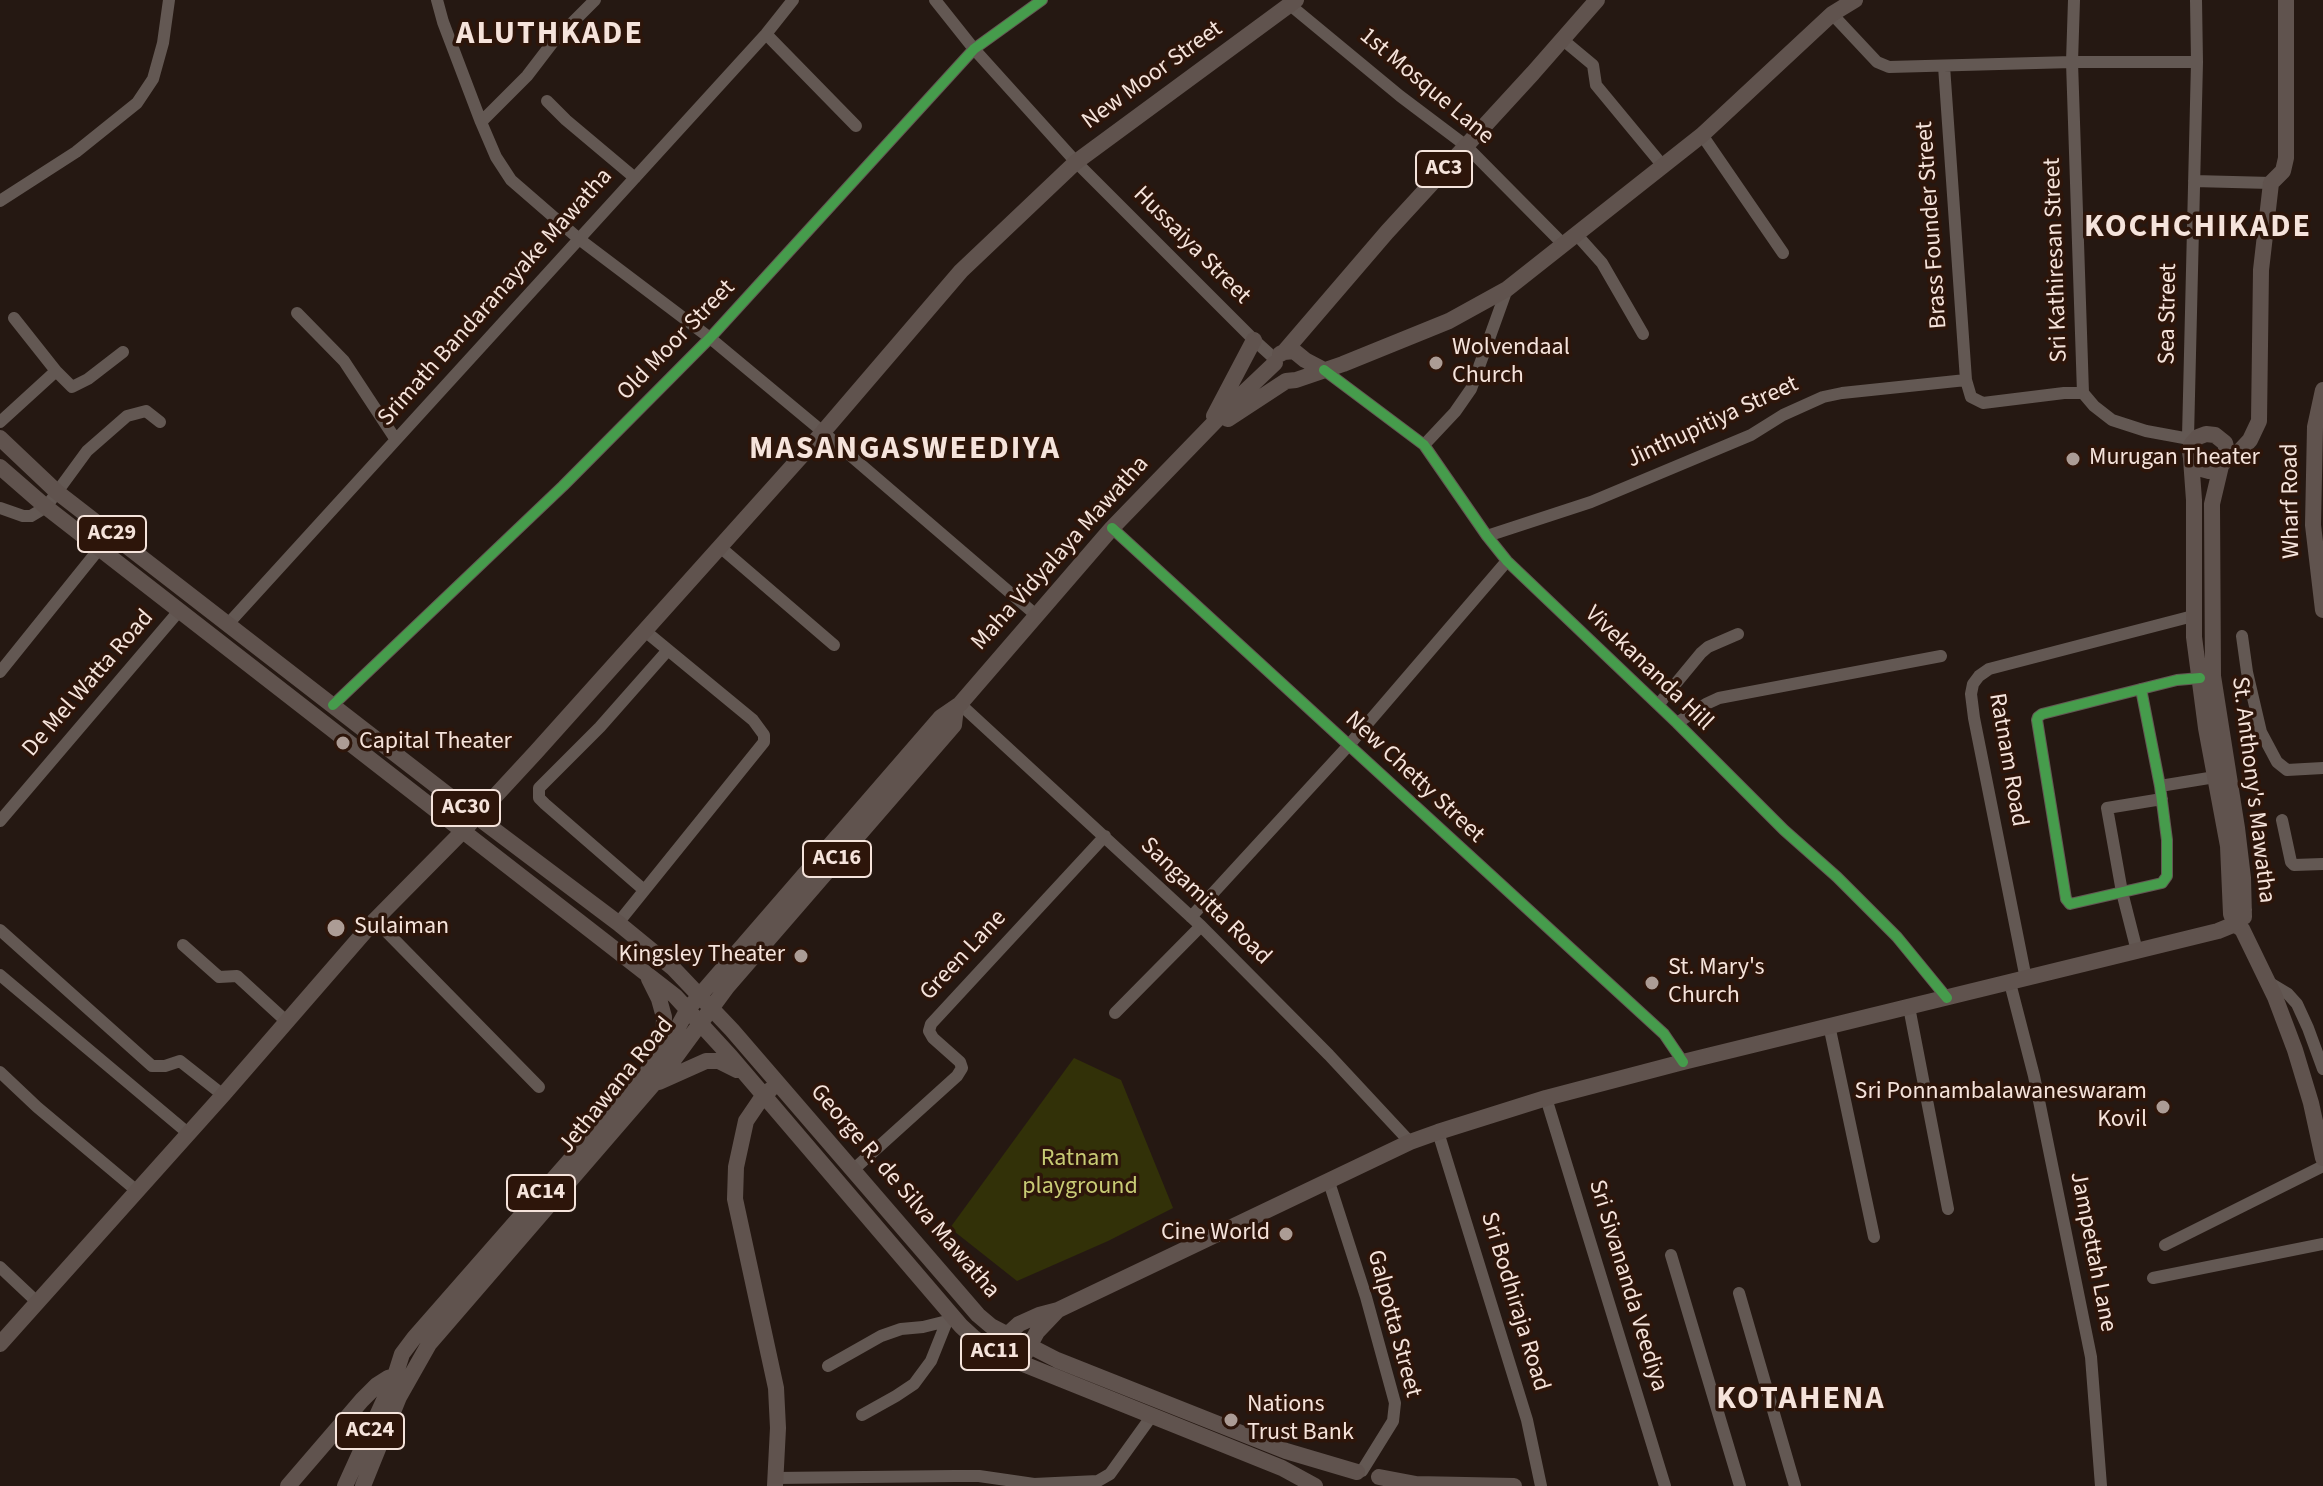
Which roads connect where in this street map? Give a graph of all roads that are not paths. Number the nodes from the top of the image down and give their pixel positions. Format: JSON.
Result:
{"nodes":[{"id":1,"x":169,"y":0,"type":"edge"},
{"id":2,"x":437,"y":0,"type":"edge"},
{"id":3,"x":595,"y":0,"type":"edge"},
{"id":4,"x":793,"y":0,"type":"edge"},
{"id":5,"x":935,"y":0,"type":"edge"},
{"id":6,"x":1042,"y":0,"type":"edge"},
{"id":7,"x":1597,"y":0,"type":"edge"},
{"id":8,"x":1855,"y":0,"type":"edge"},
{"id":9,"x":2074,"y":0,"type":"edge"},
{"id":10,"x":2196,"y":0,"type":"edge"},
{"id":11,"x":2286,"y":0,"type":"edge"},
{"id":12,"x":1293,"y":2,"type":"edge"},
{"id":13,"x":1832,"y":14,"type":"junction"},
{"id":14,"x":766,"y":34,"type":"junction"},
{"id":15,"x":1563,"y":40,"type":"junction"},
{"id":16,"x":974,"y":49,"type":"junction"},
{"id":17,"x":2072,"y":62,"type":"junction"},
{"id":18,"x":2197,"y":62,"type":"junction"},
{"id":19,"x":1944,"y":66,"type":"junction"},
{"id":20,"x":547,"y":101,"type":"dead end"},
{"id":21,"x":481,"y":122,"type":"junction"},
{"id":22,"x":856,"y":126,"type":"dead end"},
{"id":23,"x":1702,"y":135,"type":"junction"},
{"id":24,"x":1465,"y":145,"type":"junction"},
{"id":25,"x":1076,"y":162,"type":"junction"},
{"id":26,"x":1663,"y":166,"type":"junction"},
{"id":27,"x":635,"y":178,"type":"junction"},
{"id":28,"x":2194,"y":181,"type":"junction"},
{"id":29,"x":2271,"y":183,"type":"junction"},
{"id":30,"x":0,"y":201,"type":"edge"},
{"id":31,"x":579,"y":239,"type":"junction"},
{"id":32,"x":1570,"y":239,"type":"junction"},
{"id":33,"x":1783,"y":253,"type":"dead end"},
{"id":34,"x":1507,"y":289,"type":"junction"},
{"id":35,"x":297,"y":313,"type":"dead end"},
{"id":36,"x":14,"y":318,"type":"dead end"},
{"id":37,"x":1643,"y":334,"type":"dead end"},
{"id":38,"x":710,"y":338,"type":"junction"},
{"id":39,"x":1254,"y":340,"type":"junction"},
{"id":40,"x":123,"y":352,"type":"dead end"},
{"id":41,"x":1278,"y":358,"type":"junction"},
{"id":42,"x":1305,"y":360,"type":"junction"},
{"id":43,"x":1324,"y":370,"type":"junction"},
{"id":44,"x":56,"y":371,"type":"junction"},
{"id":45,"x":1293,"y":380,"type":"junction"},
{"id":46,"x":1966,"y":380,"type":"junction"},
{"id":47,"x":2323,"y":390,"type":"edge"},
{"id":48,"x":2083,"y":393,"type":"junction"},
{"id":49,"x":0,"y":422,"type":"edge"},
{"id":50,"x":160,"y":422,"type":"dead end"},
{"id":51,"x":823,"y":432,"type":"junction"},
{"id":52,"x":1204,"y":435,"type":"junction"},
{"id":53,"x":0,"y":438,"type":"edge"},
{"id":54,"x":2192,"y":439,"type":"junction"},
{"id":55,"x":396,"y":440,"type":"junction"},
{"id":56,"x":1424,"y":445,"type":"junction"},
{"id":57,"x":2191,"y":458,"type":"junction"},
{"id":58,"x":2224,"y":458,"type":"junction"},
{"id":59,"x":0,"y":467,"type":"edge"},
{"id":60,"x":57,"y":492,"type":"junction"},
{"id":61,"x":46,"y":507,"type":"junction"},
{"id":62,"x":0,"y":508,"type":"edge"},
{"id":63,"x":1112,"y":528,"type":"junction"},
{"id":64,"x":1487,"y":536,"type":"junction"},
{"id":65,"x":720,"y":547,"type":"junction"},
{"id":66,"x":99,"y":549,"type":"junction"},
{"id":67,"x":1507,"y":561,"type":"junction"},
{"id":68,"x":2323,"y":610,"type":"edge"},
{"id":69,"x":179,"y":611,"type":"junction"},
{"id":70,"x":1036,"y":615,"type":"junction"},
{"id":71,"x":2193,"y":616,"type":"junction"},
{"id":72,"x":228,"y":624,"type":"junction"},
{"id":73,"x":645,"y":631,"type":"junction"},
{"id":74,"x":1738,"y":634,"type":"dead end"},
{"id":75,"x":211,"y":636,"type":"joint"},
{"id":76,"x":2242,"y":636,"type":"dead end"},
{"id":77,"x":834,"y":645,"type":"dead end"},
{"id":78,"x":668,"y":650,"type":"junction"},
{"id":79,"x":1941,"y":656,"type":"dead end"},
{"id":80,"x":0,"y":672,"type":"edge"},
{"id":81,"x":2200,"y":678,"type":"junction"},
{"id":82,"x":2141,"y":689,"type":"junction"},
{"id":83,"x":333,"y":705,"type":"junction"},
{"id":84,"x":1658,"y":705,"type":"junction"},
{"id":85,"x":958,"y":706,"type":"junction"},
{"id":86,"x":1677,"y":723,"type":"junction"},
{"id":87,"x":1349,"y":745,"type":"junction"},
{"id":88,"x":2323,"y":768,"type":"edge"},
{"id":89,"x":2215,"y":777,"type":"junction"},
{"id":90,"x":2161,"y":792,"type":"junction"},
{"id":91,"x":477,"y":816,"type":"junction"},
{"id":92,"x":2282,"y":820,"type":"dead end"},
{"id":93,"x":0,"y":821,"type":"edge"},
{"id":94,"x":462,"y":832,"type":"junction"},
{"id":95,"x":1105,"y":836,"type":"junction"},
{"id":96,"x":2323,"y":864,"type":"edge"},
{"id":97,"x":644,"y":890,"type":"junction"},
{"id":98,"x":2122,"y":892,"type":"junction"},
{"id":99,"x":2229,"y":900,"type":"junction"},
{"id":100,"x":375,"y":920,"type":"junction"},
{"id":101,"x":1196,"y":921,"type":"junction"},
{"id":102,"x":618,"y":923,"type":"junction"},
{"id":103,"x":2238,"y":927,"type":"junction"},
{"id":104,"x":0,"y":930,"type":"edge"},
{"id":105,"x":2201,"y":935,"type":"junction"},
{"id":106,"x":183,"y":945,"type":"dead end"},
{"id":107,"x":2137,"y":951,"type":"junction"},
{"id":108,"x":645,"y":971,"type":"junction"},
{"id":109,"x":0,"y":975,"type":"edge"},
{"id":110,"x":2018,"y":981,"type":"junction"},
{"id":111,"x":2268,"y":982,"type":"junction"},
{"id":112,"x":1947,"y":998,"type":"junction"},
{"id":113,"x":705,"y":1002,"type":"junction"},
{"id":114,"x":1909,"y":1007,"type":"junction"},
{"id":115,"x":688,"y":1009,"type":"junction"},
{"id":116,"x":1115,"y":1013,"type":"dead end"},
{"id":117,"x":286,"y":1021,"type":"junction"},
{"id":118,"x":699,"y":1023,"type":"junction"},
{"id":119,"x":1829,"y":1025,"type":"junction"},
{"id":120,"x":663,"y":1054,"type":"junction"},
{"id":121,"x":1683,"y":1062,"type":"junction"},
{"id":122,"x":2323,"y":1069,"type":"edge"},
{"id":123,"x":0,"y":1072,"type":"edge"},
{"id":124,"x":746,"y":1075,"type":"junction"},
{"id":125,"x":777,"y":1082,"type":"junction"},
{"id":126,"x":653,"y":1085,"type":"junction"},
{"id":127,"x":539,"y":1087,"type":"dead end"},
{"id":128,"x":223,"y":1095,"type":"junction"},
{"id":129,"x":763,"y":1096,"type":"junction"},
{"id":130,"x":1546,"y":1098,"type":"junction"},
{"id":131,"x":1438,"y":1132,"type":"junction"},
{"id":132,"x":189,"y":1134,"type":"junction"},
{"id":133,"x":1410,"y":1142,"type":"junction"},
{"id":134,"x":2323,"y":1158,"type":"edge"},
{"id":135,"x":2323,"y":1166,"type":"edge"},
{"id":136,"x":853,"y":1170,"type":"junction"},
{"id":137,"x":1329,"y":1182,"type":"junction"},
{"id":138,"x":137,"y":1191,"type":"junction"},
{"id":139,"x":1948,"y":1209,"type":"dead end"},
{"id":140,"x":1874,"y":1237,"type":"dead end"},
{"id":141,"x":2323,"y":1244,"type":"edge"},
{"id":142,"x":2165,"y":1245,"type":"dead end"},
{"id":143,"x":1671,"y":1255,"type":"dead end"},
{"id":144,"x":0,"y":1267,"type":"edge"},
{"id":145,"x":2153,"y":1278,"type":"dead end"},
{"id":146,"x":1739,"y":1293,"type":"dead end"},
{"id":147,"x":36,"y":1301,"type":"junction"},
{"id":148,"x":1058,"y":1310,"type":"junction"},
{"id":149,"x":951,"y":1320,"type":"junction"},
{"id":150,"x":1007,"y":1335,"type":"junction"},
{"id":151,"x":0,"y":1344,"type":"edge"},
{"id":152,"x":1029,"y":1347,"type":"junction"},
{"id":153,"x":996,"y":1353,"type":"junction"},
{"id":154,"x":1021,"y":1363,"type":"junction"},
{"id":155,"x":828,"y":1366,"type":"dead end"},
{"id":156,"x":401,"y":1378,"type":"junction"},
{"id":157,"x":862,"y":1415,"type":"dead end"},
{"id":158,"x":1151,"y":1417,"type":"junction"},
{"id":159,"x":1360,"y":1471,"type":"junction"},
{"id":160,"x":913,"y":1481,"type":"edge"},
{"id":161,"x":955,"y":1481,"type":"edge"},
{"id":162,"x":775,"y":1482,"type":"edge"},
{"id":163,"x":869,"y":1482,"type":"edge"},
{"id":164,"x":1382,"y":1482,"type":"edge"},
{"id":165,"x":998,"y":1483,"type":"edge"},
{"id":166,"x":1083,"y":1484,"type":"edge"},
{"id":167,"x":1034,"y":1485,"type":"edge"},
{"id":168,"x":288,"y":1486,"type":"edge"},
{"id":169,"x":345,"y":1486,"type":"edge"},
{"id":170,"x":363,"y":1486,"type":"edge"},
{"id":171,"x":1315,"y":1486,"type":"edge"},
{"id":172,"x":1341,"y":1486,"type":"edge"},
{"id":173,"x":1514,"y":1486,"type":"edge"},
{"id":174,"x":1541,"y":1486,"type":"edge"},
{"id":175,"x":1665,"y":1486,"type":"edge"},
{"id":176,"x":1740,"y":1486,"type":"edge"},
{"id":177,"x":1795,"y":1486,"type":"edge"},
{"id":178,"x":2101,"y":1486,"type":"edge"}],
"edges":[{"from":1,"to":30,"type":"street"},
{"from":2,"to":21,"type":"street"},
{"from":3,"to":21,"type":"street"},
{"from":4,"to":14,"type":"street","name":"Srimath Bandaranayake Mawatha"},
{"from":5,"to":16,"type":"street","name":"Hussaiya Street"},
{"from":6,"to":16,"type":"street","name":"Old Moor Street"},
{"from":7,"to":15,"type":"main road","number":"AC3"},
{"from":8,"to":13,"type":"main road","name":"Maha Vidyalaya Mawatha"},
{"from":9,"to":17,"type":"street","name":"Sri Kathiresan Street"},
{"from":10,"to":18,"type":"street","name":"Sea Street"},
{"from":11,"to":29,"type":"main road"},
{"from":12,"to":24,"type":"street","name":"1st Mosque Lane"},
{"from":12,"to":25,"type":"main road","name":"New Moor Street"},
{"from":13,"to":19,"type":"street"},
{"from":13,"to":23,"type":"main road","name":"Maha Vidyalaya Mawatha"},
{"from":14,"to":22,"type":"street"},
{"from":14,"to":27,"type":"street","name":"Srimath Bandaranayake Mawatha"},
{"from":15,"to":24,"type":"main road","number":"AC3"},
{"from":15,"to":26,"type":"street"},
{"from":16,"to":25,"type":"street","name":"Hussaiya Street"},
{"from":16,"to":38,"type":"street","name":"Old Moor Street"},
{"from":17,"to":18,"type":"street"},
{"from":17,"to":19,"type":"street"},
{"from":17,"to":48,"type":"street","name":"Sri Kathiresan Street"},
{"from":18,"to":28,"type":"street","name":"Sea Street"},
{"from":19,"to":46,"type":"street","name":"Brass Founder Street"},
{"from":20,"to":27,"type":"street"},
{"from":21,"to":31,"type":"street"},
{"from":23,"to":26,"type":"main road","name":"Maha Vidyalaya Mawatha"},
{"from":23,"to":33,"type":"street"},
{"from":24,"to":32,"type":"street","name":"1st Mosque Lane"},
{"from":24,"to":41,"type":"main road","number":"AC3"},
{"from":25,"to":39,"type":"street","name":"Hussaiya Street"},
{"from":25,"to":51,"type":"main road","name":"New Moor Street"},
{"from":26,"to":32,"type":"main road","name":"Maha Vidyalaya Mawatha"},
{"from":27,"to":31,"type":"street","name":"Srimath Bandaranayake Mawatha"},
{"from":28,"to":29,"type":"street"},
{"from":28,"to":54,"type":"street","name":"Sea Street"},
{"from":29,"to":58,"type":"main road"},
{"from":31,"to":38,"type":"street"},
{"from":31,"to":55,"type":"street","name":"Srimath Bandaranayake Mawatha"},
{"from":32,"to":34,"type":"main road","name":"Maha Vidyalaya Mawatha"},
{"from":32,"to":37,"type":"street","name":"1st Mosque Lane"},
{"from":34,"to":43,"type":"main road","name":"Maha Vidyalaya Mawatha"},
{"from":34,"to":56,"type":"street"},
{"from":35,"to":55,"type":"street"},
{"from":36,"to":44,"type":"street"},
{"from":38,"to":51,"type":"street"},
{"from":38,"to":83,"type":"street","name":"Old Moor Street"},
{"from":39,"to":41,"type":"street","name":"Hussaiya Street"},
{"from":39,"to":52,"type":"main road"},
{"from":40,"to":44,"type":"street"},
{"from":41,"to":42,"type":"main road"},
{"from":41,"to":45,"type":"main road"},
{"from":41,"to":52,"type":"main road","name":"Maha Vidyalaya Mawatha","number":"AC16"},
{"from":42,"to":43,"type":"main road"},
{"from":42,"to":45,"type":"main road"},
{"from":43,"to":45,"type":"main road","name":"Maha Vidyalaya Mawatha"},
{"from":43,"to":56,"type":"street","name":"Vivekananda Hill"},
{"from":44,"to":49,"type":"street"},
{"from":45,"to":52,"type":"main road","name":"Maha Vidyalaya Mawatha","number":"AC16"},
{"from":46,"to":48,"type":"street"},
{"from":46,"to":64,"type":"street","name":"Jinthupitiya Street"},
{"from":47,"to":68,"type":"main road","name":"Wharf Road"},
{"from":48,"to":54,"type":"street","name":"Sri Kathiresan Street"},
{"from":50,"to":60,"type":"street"},
{"from":51,"to":65,"type":"main road","name":"New Moor Street"},
{"from":51,"to":70,"type":"street"},
{"from":52,"to":63,"type":"main road","name":"Maha Vidyalaya Mawatha","number":"AC16"},
{"from":53,"to":60,"type":"main road","number":"AC29"},
{"from":54,"to":57,"type":"main road"},
{"from":54,"to":58,"type":"main road"},
{"from":55,"to":72,"type":"street","name":"Srimath Bandaranayake Mawatha"},
{"from":56,"to":64,"type":"street","name":"Vivekananda Hill"},
{"from":57,"to":58,"type":"main road"},
{"from":57,"to":71,"type":"main road","name":"St. Anthony's Mawatha"},
{"from":58,"to":103,"type":"main road","name":"St. Anthony's Mawatha"},
{"from":59,"to":61,"type":"main road","number":"AC29"},
{"from":60,"to":61,"type":"street"},
{"from":60,"to":72,"type":"main road","number":"AC29"},
{"from":61,"to":62,"type":"street"},
{"from":61,"to":66,"type":"main road","number":"AC29"},
{"from":63,"to":70,"type":"main road","name":"Maha Vidyalaya Mawatha","number":"AC16"},
{"from":63,"to":87,"type":"street","name":"New Chetty Street"},
{"from":64,"to":67,"type":"street","name":"Vivekananda Hill"},
{"from":65,"to":73,"type":"main road","name":"New Moor Street"},
{"from":65,"to":77,"type":"street"},
{"from":66,"to":69,"type":"main road","number":"AC29"},
{"from":66,"to":80,"type":"street"},
{"from":67,"to":84,"type":"street","name":"Vivekananda Hill"},
{"from":67,"to":87,"type":"street"},
{"from":69,"to":75,"type":"main road","number":"AC29"},
{"from":69,"to":93,"type":"street","name":"De Mel Watta Road"},
{"from":70,"to":85,"type":"main road","name":"Maha Vidyalaya Mawatha","number":"AC16"},
{"from":71,"to":81,"type":"main road","name":"St. Anthony's Mawatha"},
{"from":71,"to":110,"type":"street","name":"Ratnam Road"},
{"from":72,"to":83,"type":"main road","number":"AC30"},
{"from":73,"to":78,"type":"street"},
{"from":73,"to":91,"type":"main road","name":"New Moor Street"},
{"from":74,"to":84,"type":"street"},
{"from":75,"to":94,"type":"main road","number":"AC30"},
{"from":76,"to":88,"type":"street"},
{"from":78,"to":97,"type":"street"},
{"from":78,"to":97,"type":"street"},
{"from":79,"to":86,"type":"street"},
{"from":81,"to":82,"type":"street"},
{"from":81,"to":89,"type":"main road","name":"St. Anthony's Mawatha"},
{"from":82,"to":90,"type":"street"},
{"from":82,"to":98,"type":"street"},
{"from":83,"to":91,"type":"main road","number":"AC30"},
{"from":84,"to":86,"type":"street","name":"Vivekananda Hill"},
{"from":85,"to":95,"type":"street","name":"Sangamitta Road"},
{"from":85,"to":113,"type":"main road","name":"Maha Vidyalaya Mawatha","number":"AC16"},
{"from":86,"to":112,"type":"street","name":"Vivekananda Hill"},
{"from":87,"to":101,"type":"street"},
{"from":87,"to":121,"type":"street","name":"New Chetty Street"},
{"from":89,"to":90,"type":"street"},
{"from":89,"to":99,"type":"main road","name":"St. Anthony's Mawatha"},
{"from":90,"to":98,"type":"street"},
{"from":90,"to":98,"type":"street"},
{"from":91,"to":94,"type":"main road","name":"New Moor Street"},
{"from":91,"to":102,"type":"main road","number":"AC30"},
{"from":92,"to":96,"type":"street"},
{"from":94,"to":100,"type":"main road","name":"New Moor Street"},
{"from":94,"to":108,"type":"main road","number":"AC30"},
{"from":95,"to":101,"type":"street","name":"Sangamitta Road"},
{"from":95,"to":136,"type":"street","name":"Green Lane"},
{"from":97,"to":102,"type":"street"},
{"from":98,"to":107,"type":"street"},
{"from":99,"to":103,"type":"main road","name":"St. Anthony's Mawatha"},
{"from":99,"to":105,"type":"main road"},
{"from":100,"to":117,"type":"main road","name":"New Moor Street"},
{"from":100,"to":127,"type":"street"},
{"from":101,"to":116,"type":"street"},
{"from":101,"to":133,"type":"street","name":"Sangamitta Road"},
{"from":102,"to":113,"type":"main road","number":"AC30"},
{"from":103,"to":105,"type":"main road"},
{"from":103,"to":111,"type":"main road"},
{"from":104,"to":128,"type":"street"},
{"from":105,"to":107,"type":"main road"},
{"from":106,"to":117,"type":"street"},
{"from":107,"to":110,"type":"main road"},
{"from":108,"to":115,"type":"main road","number":"AC30"},
{"from":108,"to":120,"type":"main road"},
{"from":109,"to":132,"type":"street"},
{"from":110,"to":112,"type":"main road"},
{"from":110,"to":178,"type":"street","name":"Jampettah Lane"},
{"from":111,"to":122,"type":"street"},
{"from":111,"to":134,"type":"main road"},
{"from":112,"to":114,"type":"main road"},
{"from":113,"to":115,"type":"main road","name":"Jethawana Road","number":"AC14"},
{"from":113,"to":118,"type":"main road","name":"Jethawana Road","number":"AC14"},
{"from":113,"to":125,"type":"main road","name":"George R. de Silva Mawatha","number":"AC11"},
{"from":114,"to":119,"type":"main road"},
{"from":114,"to":139,"type":"street"},
{"from":115,"to":118,"type":"main road","name":"George R. de Silva Mawatha"},
{"from":115,"to":120,"type":"main road","name":"Jethawana Road","number":"AC14"},
{"from":117,"to":128,"type":"main road","name":"New Moor Street"},
{"from":118,"to":124,"type":"main road","name":"George R. de Silva Mawatha","number":"AC11"},
{"from":118,"to":126,"type":"main road","name":"Jethawana Road","number":"AC14"},
{"from":119,"to":121,"type":"main road"},
{"from":119,"to":140,"type":"street"},
{"from":120,"to":156,"type":"main road","name":"Jethawana Road","number":"AC14"},
{"from":121,"to":130,"type":"main road"},
{"from":123,"to":138,"type":"street"},
{"from":124,"to":126,"type":"main road"},
{"from":124,"to":129,"type":"main road","name":"George R. de Silva Mawatha","number":"AC11"},
{"from":125,"to":129,"type":"main road"},
{"from":125,"to":136,"type":"main road","name":"George R. de Silva Mawatha","number":"AC11"},
{"from":126,"to":156,"type":"main road","name":"Jethawana Road","number":"AC14"},
{"from":128,"to":132,"type":"main road","name":"New Moor Street"},
{"from":129,"to":149,"type":"main road","name":"George R. de Silva Mawatha","number":"AC11"},
{"from":129,"to":162,"type":"main road"},
{"from":130,"to":131,"type":"main road"},
{"from":130,"to":175,"type":"street","name":"Sri Sivananda Veediya"},
{"from":131,"to":133,"type":"main road"},
{"from":131,"to":174,"type":"street","name":"Sri Bodhiraja Road"},
{"from":132,"to":138,"type":"main road","name":"New Moor Street"},
{"from":133,"to":137,"type":"main road"},
{"from":135,"to":142,"type":"street"},
{"from":136,"to":150,"type":"main road","name":"George R. de Silva Mawatha","number":"AC11"},
{"from":137,"to":148,"type":"main road"},
{"from":137,"to":159,"type":"street","name":"Galpotta Street"},
{"from":138,"to":147,"type":"main road","name":"New Moor Street"},
{"from":141,"to":145,"type":"street"},
{"from":143,"to":176,"type":"street"},
{"from":144,"to":147,"type":"street"},
{"from":146,"to":177,"type":"street"},
{"from":147,"to":151,"type":"main road","name":"New Moor Street"},
{"from":148,"to":150,"type":"main road"},
{"from":148,"to":152,"type":"main road"},
{"from":149,"to":153,"type":"main road","name":"George R. de Silva Mawatha","number":"AC11"},
{"from":149,"to":155,"type":"street"},
{"from":149,"to":157,"type":"street"},
{"from":150,"to":152,"type":"main road","name":"George R. de Silva Mawatha","number":"AC11"},
{"from":150,"to":153,"type":"main road"},
{"from":152,"to":154,"type":"main road"},
{"from":152,"to":159,"type":"main road","name":"George R. de Silva Mawatha","number":"AC11"},
{"from":153,"to":154,"type":"main road","name":"George R. de Silva Mawatha","number":"AC11"},
{"from":154,"to":158,"type":"main road","name":"George R. de Silva Mawatha","number":"AC11"},
{"from":156,"to":168,"type":"main road"},
{"from":156,"to":169,"type":"main road","number":"AC24"},
{"from":156,"to":170,"type":"main road","number":"AC24"},
{"from":158,"to":166,"type":"street"},
{"from":158,"to":171,"type":"main road","name":"George R. de Silva Mawatha","number":"AC11"},
{"from":159,"to":164,"type":"main road","name":"George R. de Silva Mawatha"},
{"from":159,"to":172,"type":"main road"},
{"from":160,"to":161,"type":"street"},
{"from":160,"to":163,"type":"street"},
{"from":161,"to":165,"type":"street"},
{"from":162,"to":163,"type":"street"},
{"from":164,"to":173,"type":"main road"},
{"from":165,"to":167,"type":"street"},
{"from":166,"to":167,"type":"street"}]}
